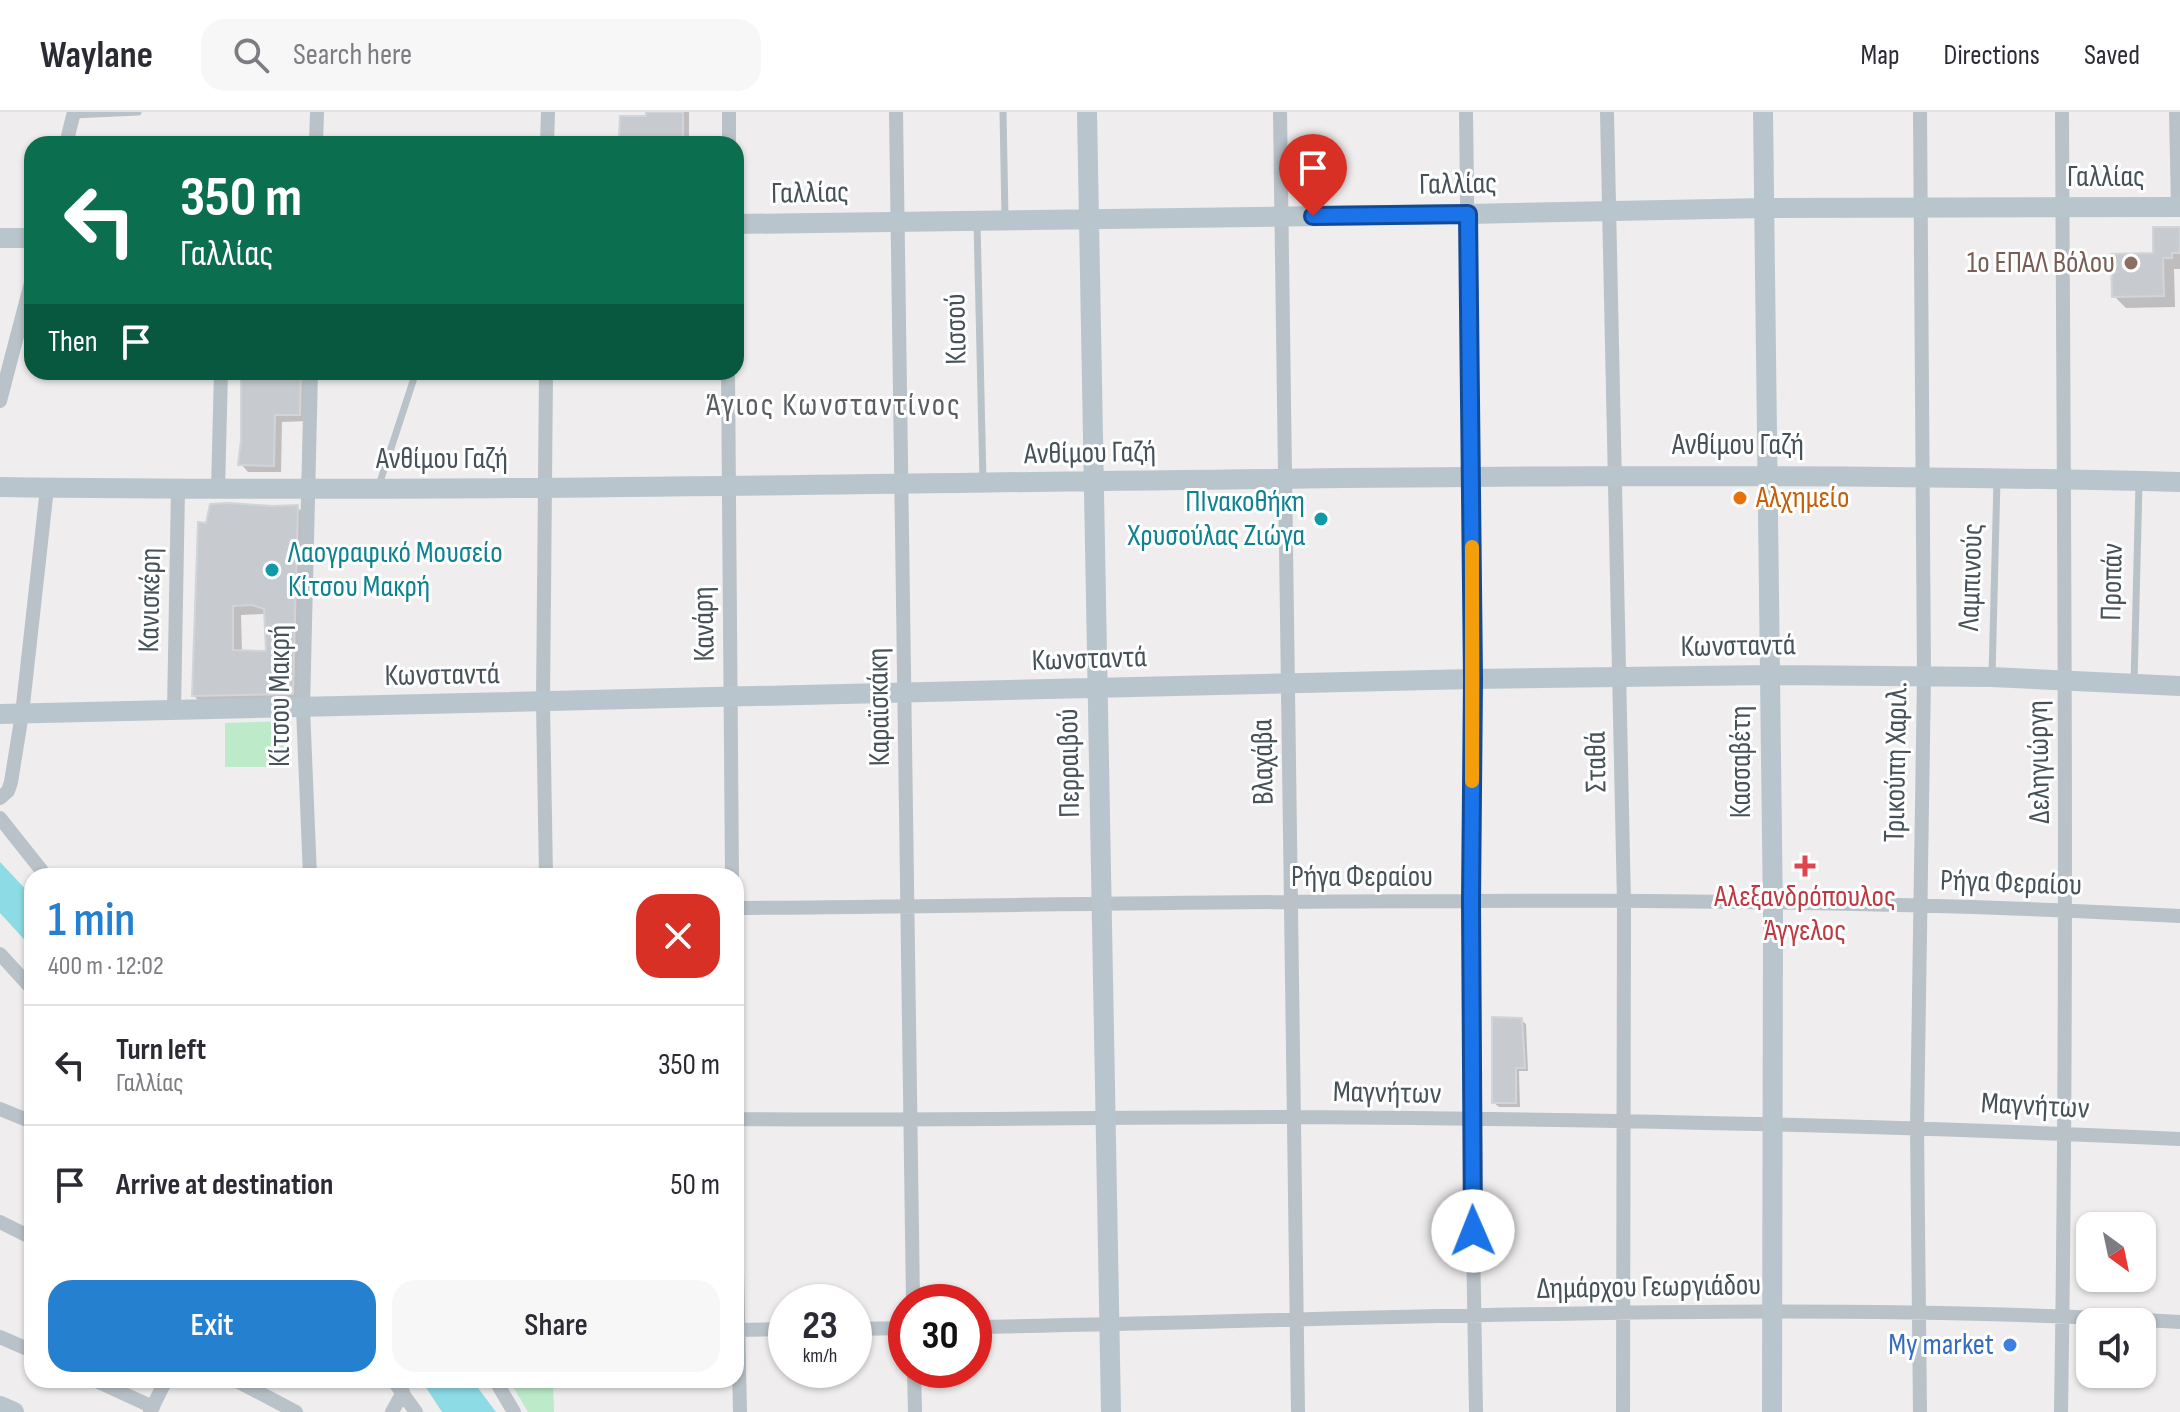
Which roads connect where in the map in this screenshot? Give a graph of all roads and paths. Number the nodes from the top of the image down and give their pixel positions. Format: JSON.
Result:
{"nodes":[{"id":1,"x":138,"y":112,"type":"edge"},
{"id":2,"x":317,"y":112,"type":"edge"},
{"id":3,"x":548,"y":112,"type":"edge"},
{"id":4,"x":729,"y":112,"type":"edge"},
{"id":5,"x":896,"y":112,"type":"edge"},
{"id":6,"x":1003,"y":112,"type":"edge"},
{"id":7,"x":1087,"y":112,"type":"edge"},
{"id":8,"x":1280,"y":112,"type":"edge"},
{"id":9,"x":1466,"y":112,"type":"edge"},
{"id":10,"x":1607,"y":112,"type":"edge"},
{"id":11,"x":1763,"y":112,"type":"edge"},
{"id":12,"x":1920,"y":112,"type":"edge"},
{"id":13,"x":2062,"y":112,"type":"edge"},
{"id":14,"x":2176,"y":112,"type":"edge"},
{"id":15,"x":74,"y":113,"type":"edge"},
{"id":16,"x":68,"y":136,"type":"edge"},
{"id":17,"x":316,"y":136,"type":"edge"},
{"id":18,"x":547,"y":136,"type":"edge"},
{"id":19,"x":729,"y":136,"type":"edge"},
{"id":20,"x":1920,"y":206,"type":"junction"},
{"id":21,"x":2062,"y":207,"type":"junction"},
{"id":22,"x":2179,"y":207,"type":"edge"},
{"id":23,"x":1766,"y":208,"type":"junction"},
{"id":24,"x":1609,"y":211,"type":"junction"},
{"id":25,"x":1468,"y":214,"type":"junction"},
{"id":26,"x":1282,"y":217,"type":"junction"},
{"id":27,"x":1088,"y":218,"type":"junction"},
{"id":28,"x":1005,"y":219,"type":"junction"},
{"id":29,"x":977,"y":220,"type":"junction"},
{"id":30,"x":898,"y":222,"type":"junction"},
{"id":31,"x":744,"y":224,"type":"edge"},
{"id":32,"x":0,"y":238,"type":"edge"},
{"id":33,"x":24,"y":238,"type":"edge"},
{"id":34,"x":24,"y":310,"type":"edge"},
{"id":35,"x":221,"y":380,"type":"edge"},
{"id":36,"x":311,"y":380,"type":"edge"},
{"id":37,"x":413,"y":380,"type":"edge"},
{"id":38,"x":546,"y":380,"type":"edge"},
{"id":39,"x":728,"y":380,"type":"edge"},
{"id":40,"x":0,"y":401,"type":"edge"},
{"id":41,"x":1768,"y":475,"type":"junction"},
{"id":42,"x":1617,"y":476,"type":"junction"},
{"id":43,"x":1923,"y":477,"type":"junction"},
{"id":44,"x":1471,"y":478,"type":"junction"},
{"id":45,"x":1997,"y":478,"type":"junction"},
{"id":46,"x":2062,"y":479,"type":"junction"},
{"id":47,"x":1285,"y":480,"type":"junction"},
{"id":48,"x":2139,"y":481,"type":"junction"},
{"id":49,"x":2180,"y":482,"type":"edge"},
{"id":50,"x":1093,"y":483,"type":"junction"},
{"id":51,"x":983,"y":484,"type":"junction"},
{"id":52,"x":902,"y":486,"type":"junction"},
{"id":53,"x":0,"y":487,"type":"edge"},
{"id":54,"x":728,"y":487,"type":"junction"},
{"id":55,"x":47,"y":488,"type":"junction"},
{"id":56,"x":178,"y":489,"type":"junction"},
{"id":57,"x":308,"y":489,"type":"junction"},
{"id":58,"x":377,"y":489,"type":"junction"},
{"id":59,"x":545,"y":489,"type":"junction"},
{"id":60,"x":218,"y":490,"type":"junction"},
{"id":61,"x":1771,"y":675,"type":"junction"},
{"id":62,"x":1924,"y":676,"type":"junction"},
{"id":63,"x":1621,"y":677,"type":"junction"},
{"id":64,"x":1992,"y":677,"type":"junction"},
{"id":65,"x":1473,"y":679,"type":"junction"},
{"id":66,"x":2064,"y":679,"type":"junction"},
{"id":67,"x":1289,"y":683,"type":"junction"},
{"id":68,"x":2134,"y":683,"type":"junction"},
{"id":69,"x":2180,"y":686,"type":"edge"},
{"id":70,"x":1097,"y":689,"type":"junction"},
{"id":71,"x":905,"y":694,"type":"junction"},
{"id":72,"x":730,"y":699,"type":"junction"},
{"id":73,"x":543,"y":703,"type":"junction"},
{"id":74,"x":303,"y":708,"type":"junction"},
{"id":75,"x":174,"y":711,"type":"junction"},
{"id":76,"x":0,"y":714,"type":"edge"},
{"id":77,"x":22,"y":714,"type":"junction"},
{"id":78,"x":0,"y":798,"type":"edge"},
{"id":79,"x":0,"y":818,"type":"edge"},
{"id":80,"x":40,"y":868,"type":"edge"},
{"id":81,"x":310,"y":868,"type":"edge"},
{"id":82,"x":546,"y":868,"type":"edge"},
{"id":83,"x":732,"y":868,"type":"edge"},
{"id":84,"x":1471,"y":902,"type":"junction"},
{"id":85,"x":1772,"y":902,"type":"junction"},
{"id":86,"x":1101,"y":903,"type":"junction"},
{"id":87,"x":1624,"y":903,"type":"junction"},
{"id":88,"x":1291,"y":904,"type":"junction"},
{"id":89,"x":908,"y":906,"type":"junction"},
{"id":90,"x":1920,"y":906,"type":"junction"},
{"id":91,"x":744,"y":908,"type":"edge"},
{"id":92,"x":2067,"y":910,"type":"junction"},
{"id":93,"x":2180,"y":916,"type":"edge"},
{"id":94,"x":0,"y":954,"type":"edge"},
{"id":95,"x":24,"y":980,"type":"edge"},
{"id":96,"x":0,"y":1109,"type":"edge"},
{"id":97,"x":1295,"y":1117,"type":"junction"},
{"id":98,"x":1105,"y":1118,"type":"junction"},
{"id":99,"x":24,"y":1119,"type":"edge"},
{"id":100,"x":744,"y":1119,"type":"edge"},
{"id":101,"x":1471,"y":1120,"type":"junction"},
{"id":102,"x":911,"y":1121,"type":"junction"},
{"id":103,"x":1622,"y":1122,"type":"junction"},
{"id":104,"x":1772,"y":1125,"type":"junction"},
{"id":105,"x":1917,"y":1127,"type":"junction"},
{"id":106,"x":2066,"y":1133,"type":"junction"},
{"id":107,"x":2180,"y":1139,"type":"edge"},
{"id":108,"x":0,"y":1222,"type":"edge"},
{"id":109,"x":24,"y":1234,"type":"edge"},
{"id":110,"x":913,"y":1284,"type":"edge"},
{"id":111,"x":1772,"y":1311,"type":"junction"},
{"id":112,"x":1919,"y":1311,"type":"junction"},
{"id":113,"x":1623,"y":1313,"type":"junction"},
{"id":114,"x":1474,"y":1314,"type":"junction"},
{"id":115,"x":2063,"y":1315,"type":"junction"},
{"id":116,"x":1298,"y":1319,"type":"junction"},
{"id":117,"x":2180,"y":1322,"type":"edge"},
{"id":118,"x":1109,"y":1325,"type":"junction"},
{"id":119,"x":992,"y":1327,"type":"edge"},
{"id":120,"x":768,"y":1329,"type":"edge"},
{"id":121,"x":744,"y":1330,"type":"edge"},
{"id":122,"x":0,"y":1337,"type":"edge"},
{"id":123,"x":24,"y":1348,"type":"edge"},
{"id":124,"x":109,"y":1388,"type":"edge"},
{"id":125,"x":162,"y":1388,"type":"edge"},
{"id":126,"x":250,"y":1388,"type":"edge"},
{"id":127,"x":400,"y":1388,"type":"edge"},
{"id":128,"x":500,"y":1388,"type":"edge"},
{"id":129,"x":739,"y":1388,"type":"edge"},
{"id":130,"x":914,"y":1388,"type":"edge"},
{"id":131,"x":403,"y":1392,"type":"junction"},
{"id":132,"x":0,"y":1406,"type":"edge"},
{"id":133,"x":152,"y":1410,"type":"edge"},
{"id":134,"x":14,"y":1412,"type":"edge"},
{"id":135,"x":296,"y":1412,"type":"edge"},
{"id":136,"x":392,"y":1412,"type":"edge"},
{"id":137,"x":416,"y":1412,"type":"edge"},
{"id":138,"x":514,"y":1412,"type":"edge"},
{"id":139,"x":740,"y":1412,"type":"edge"},
{"id":140,"x":915,"y":1412,"type":"edge"},
{"id":141,"x":1111,"y":1412,"type":"edge"},
{"id":142,"x":1298,"y":1412,"type":"edge"},
{"id":143,"x":1476,"y":1412,"type":"edge"},
{"id":144,"x":1623,"y":1412,"type":"edge"},
{"id":145,"x":1772,"y":1412,"type":"edge"},
{"id":146,"x":1920,"y":1412,"type":"edge"},
{"id":147,"x":2061,"y":1412,"type":"edge"}],
"edges":[{"from":1,"to":15,"type":"lane"},
{"from":2,"to":17,"type":"street"},
{"from":3,"to":18,"type":"street"},
{"from":4,"to":19,"type":"street"},
{"from":5,"to":30,"type":"street","name":"Καραϊσκάκη"},
{"from":6,"to":28,"type":"lane"},
{"from":7,"to":27,"type":"street","name":"Περραιβού"},
{"from":8,"to":26,"type":"street","name":"Βλαχάβα"},
{"from":9,"to":25,"type":"street"},
{"from":10,"to":24,"type":"street","name":"Σταθά"},
{"from":11,"to":23,"type":"street","name":"Κασσαβέτη"},
{"from":12,"to":20,"type":"street","name":"Τρικούπη Χαριλ."},
{"from":13,"to":21,"type":"street","name":"Δεληγιώργη"},
{"from":14,"to":22,"type":"street"},
{"from":15,"to":16,"type":"street"},
{"from":20,"to":21,"type":"street","name":"Γαλλίας"},
{"from":20,"to":23,"type":"street","name":"Γαλλίας"},
{"from":20,"to":43,"type":"street","name":"Τρικούπη Χαριλ."},
{"from":21,"to":22,"type":"street","name":"Γαλλίας"},
{"from":21,"to":46,"type":"street","name":"Δεληγιώργη"},
{"from":23,"to":24,"type":"street","name":"Γαλλίας"},
{"from":23,"to":41,"type":"street","name":"Κασσαβέτη"},
{"from":24,"to":25,"type":"street","name":"Γαλλίας"},
{"from":24,"to":42,"type":"street","name":"Σταθά"},
{"from":25,"to":26,"type":"street","name":"Γαλλίας"},
{"from":25,"to":44,"type":"street"},
{"from":26,"to":27,"type":"street","name":"Γαλλίας"},
{"from":26,"to":47,"type":"street","name":"Βλαχάβα"},
{"from":27,"to":28,"type":"street","name":"Γαλλίας"},
{"from":27,"to":50,"type":"street","name":"Περραιβού"},
{"from":28,"to":29,"type":"street","name":"Γαλλίας"},
{"from":29,"to":30,"type":"street","name":"Γαλλίας"},
{"from":29,"to":51,"type":"lane","name":"Κισσού"},
{"from":30,"to":31,"type":"street","name":"Γαλλίας"},
{"from":30,"to":52,"type":"street","name":"Καραϊσκάκη"},
{"from":32,"to":33,"type":"street"},
{"from":34,"to":40,"type":"street"},
{"from":35,"to":60,"type":"street"},
{"from":36,"to":57,"type":"street","name":"Κίτσου Μακρή"},
{"from":37,"to":58,"type":"lane"},
{"from":38,"to":59,"type":"street"},
{"from":39,"to":54,"type":"street","name":"Κανάρη"},
{"from":41,"to":42,"type":"street","name":"Ανθίμου Γαζή"},
{"from":41,"to":43,"type":"street","name":"Ανθίμου Γαζή"},
{"from":41,"to":61,"type":"street","name":"Κασσαβέτη"},
{"from":42,"to":44,"type":"street","name":"Ανθίμου Γαζή"},
{"from":42,"to":63,"type":"street","name":"Σταθά"},
{"from":43,"to":45,"type":"street","name":"Ανθίμου Γαζή"},
{"from":43,"to":62,"type":"street","name":"Τρικούπη Χαριλ."},
{"from":44,"to":47,"type":"street","name":"Ανθίμου Γαζή"},
{"from":44,"to":65,"type":"street"},
{"from":45,"to":46,"type":"street","name":"Ανθίμου Γαζή"},
{"from":45,"to":64,"type":"lane","name":"Λαμπινούς"},
{"from":46,"to":48,"type":"street","name":"Ανθίμου Γαζή"},
{"from":46,"to":66,"type":"street","name":"Δεληγιώργη"},
{"from":47,"to":50,"type":"street","name":"Ανθίμου Γαζή"},
{"from":47,"to":67,"type":"street","name":"Βλαχάβα"},
{"from":48,"to":49,"type":"street","name":"Ανθίμου Γαζή"},
{"from":48,"to":68,"type":"lane","name":"Προπάν"},
{"from":50,"to":51,"type":"street","name":"Ανθίμου Γαζή"},
{"from":50,"to":70,"type":"street","name":"Περραιβού"},
{"from":51,"to":52,"type":"street","name":"Ανθίμου Γαζή"},
{"from":52,"to":54,"type":"street","name":"Ανθίμου Γαζή"},
{"from":52,"to":71,"type":"street","name":"Καραϊσκάκη"},
{"from":53,"to":55,"type":"street","name":"Ανθίμου Γαζή"},
{"from":54,"to":59,"type":"street","name":"Ανθίμου Γαζή"},
{"from":54,"to":72,"type":"street","name":"Κανάρη"},
{"from":55,"to":56,"type":"street","name":"Ανθίμου Γαζή"},
{"from":55,"to":77,"type":"street"},
{"from":56,"to":60,"type":"street","name":"Ανθίμου Γαζή"},
{"from":56,"to":75,"type":"street","name":"Κανισκέρη"},
{"from":57,"to":58,"type":"street","name":"Ανθίμου Γαζή"},
{"from":57,"to":60,"type":"street","name":"Ανθίμου Γαζή"},
{"from":57,"to":74,"type":"street","name":"Κίτσου Μακρή"},
{"from":58,"to":59,"type":"street","name":"Ανθίμου Γαζή"},
{"from":59,"to":73,"type":"street"},
{"from":61,"to":62,"type":"street","name":"Κωνσταντά"},
{"from":61,"to":63,"type":"street","name":"Κωνσταντά"},
{"from":61,"to":85,"type":"street","name":"Κασσαβέτη"},
{"from":62,"to":64,"type":"street","name":"Κωνσταντά"},
{"from":62,"to":90,"type":"street","name":"Τρικούπη Χαριλ."},
{"from":63,"to":65,"type":"street","name":"Κωνσταντά"},
{"from":63,"to":87,"type":"street","name":"Σταθά"},
{"from":64,"to":66,"type":"street","name":"Κωνσταντά"},
{"from":65,"to":67,"type":"street","name":"Κωνσταντά"},
{"from":65,"to":84,"type":"street"},
{"from":66,"to":68,"type":"street","name":"Κωνσταντά"},
{"from":66,"to":92,"type":"street","name":"Δεληγιώργη"},
{"from":67,"to":70,"type":"street","name":"Κωνσταντά"},
{"from":67,"to":88,"type":"street","name":"Βλαχάβα"},
{"from":68,"to":69,"type":"street","name":"Κωνσταντά"},
{"from":70,"to":71,"type":"street","name":"Κωνσταντά"},
{"from":70,"to":86,"type":"street","name":"Περραιβού"},
{"from":71,"to":72,"type":"street","name":"Κωνσταντά"},
{"from":71,"to":89,"type":"street","name":"Καραϊσκάκη"},
{"from":72,"to":73,"type":"street","name":"Κωνσταντά"},
{"from":72,"to":83,"type":"street","name":"Κανάρη"},
{"from":73,"to":74,"type":"street","name":"Κωνσταντά"},
{"from":73,"to":82,"type":"street"},
{"from":74,"to":75,"type":"street","name":"Κωνσταντά"},
{"from":74,"to":81,"type":"street","name":"Κίτσου Μακρή"},
{"from":75,"to":77,"type":"street","name":"Κωνσταντά"},
{"from":76,"to":77,"type":"street","name":"Κωνσταντά"},
{"from":77,"to":78,"type":"street"},
{"from":79,"to":80,"type":"street"},
{"from":84,"to":87,"type":"street","name":"Ρήγα Φεραίου"},
{"from":84,"to":88,"type":"street","name":"Ρήγα Φεραίου"},
{"from":84,"to":101,"type":"street"},
{"from":85,"to":87,"type":"street","name":"Ρήγα Φεραίου"},
{"from":85,"to":90,"type":"street","name":"Ρήγα Φεραίου"},
{"from":85,"to":104,"type":"street","name":"Κασσαβέτη"},
{"from":86,"to":88,"type":"street","name":"Ρήγα Φεραίου"},
{"from":86,"to":89,"type":"street","name":"Ρήγα Φεραίου"},
{"from":86,"to":98,"type":"street","name":"Περραιβού"},
{"from":87,"to":103,"type":"street","name":"Σταθά"},
{"from":88,"to":97,"type":"street","name":"Βλαχάβα"},
{"from":89,"to":91,"type":"street","name":"Ρήγα Φεραίου"},
{"from":89,"to":102,"type":"street","name":"Καραϊσκάκη"},
{"from":90,"to":92,"type":"street","name":"Ρήγα Φεραίου"},
{"from":90,"to":105,"type":"street","name":"Τρικούπη Χαριλ."},
{"from":92,"to":93,"type":"street","name":"Ρήγα Φεραίου"},
{"from":92,"to":106,"type":"street","name":"Δεληγιώργη"},
{"from":94,"to":95,"type":"street"},
{"from":96,"to":99,"type":"street"},
{"from":97,"to":98,"type":"street","name":"Μαγνήτων"},
{"from":97,"to":101,"type":"street","name":"Μαγνήτων"},
{"from":97,"to":116,"type":"street","name":"Βλαχάβα"},
{"from":98,"to":102,"type":"street","name":"Μαγνήτων"},
{"from":98,"to":118,"type":"street","name":"Περραιβού"},
{"from":100,"to":102,"type":"street","name":"Μαγνήτων"},
{"from":101,"to":103,"type":"street","name":"Μαγνήτων"},
{"from":101,"to":114,"type":"street"},
{"from":102,"to":110,"type":"street","name":"Καραϊσκάκη"},
{"from":103,"to":104,"type":"street","name":"Μαγνήτων"},
{"from":103,"to":113,"type":"street","name":"Σταθά"},
{"from":104,"to":105,"type":"street","name":"Μαγνήτων"},
{"from":104,"to":111,"type":"street","name":"Κασσαβέτη"},
{"from":105,"to":106,"type":"street","name":"Μαγνήτων"},
{"from":105,"to":112,"type":"street","name":"Τρικούπη Χαριλ."},
{"from":106,"to":107,"type":"street","name":"Μαγνήτων"},
{"from":106,"to":115,"type":"street","name":"Δεληγιώργη"},
{"from":108,"to":109,"type":"street"},
{"from":111,"to":112,"type":"street","name":"Δημάρχου Γεωργιάδου"},
{"from":111,"to":113,"type":"street","name":"Δημάρχου Γεωργιάδου"},
{"from":111,"to":145,"type":"street","name":"Κασσαβέτη"},
{"from":112,"to":115,"type":"street","name":"Δημάρχου Γεωργιάδου"},
{"from":112,"to":146,"type":"street","name":"Τρικούπη Χαριλ."},
{"from":113,"to":114,"type":"street","name":"Δημάρχου Γεωργιάδου"},
{"from":113,"to":144,"type":"street","name":"Σταθά"},
{"from":114,"to":116,"type":"street","name":"Δημάρχου Γεωργιάδου"},
{"from":114,"to":143,"type":"street"},
{"from":115,"to":117,"type":"street","name":"Δημάρχου Γεωργιάδου"},
{"from":115,"to":147,"type":"street","name":"Δεληγιώργη"},
{"from":116,"to":118,"type":"street","name":"Δημάρχου Γεωργιάδου"},
{"from":116,"to":142,"type":"street","name":"Βλαχάβα"},
{"from":118,"to":119,"type":"street","name":"Δημάρχου Γεωργιάδου"},
{"from":118,"to":141,"type":"street","name":"Περραιβού"},
{"from":120,"to":121,"type":"street"},
{"from":122,"to":123,"type":"street"},
{"from":124,"to":133,"type":"street"},
{"from":125,"to":133,"type":"street"},
{"from":126,"to":135,"type":"street"},
{"from":127,"to":131,"type":"street"},
{"from":128,"to":138,"type":"street"},
{"from":129,"to":139,"type":"street"},
{"from":130,"to":140,"type":"street"},
{"from":131,"to":136,"type":"street"},
{"from":131,"to":137,"type":"street"},
{"from":132,"to":134,"type":"street"}]}
